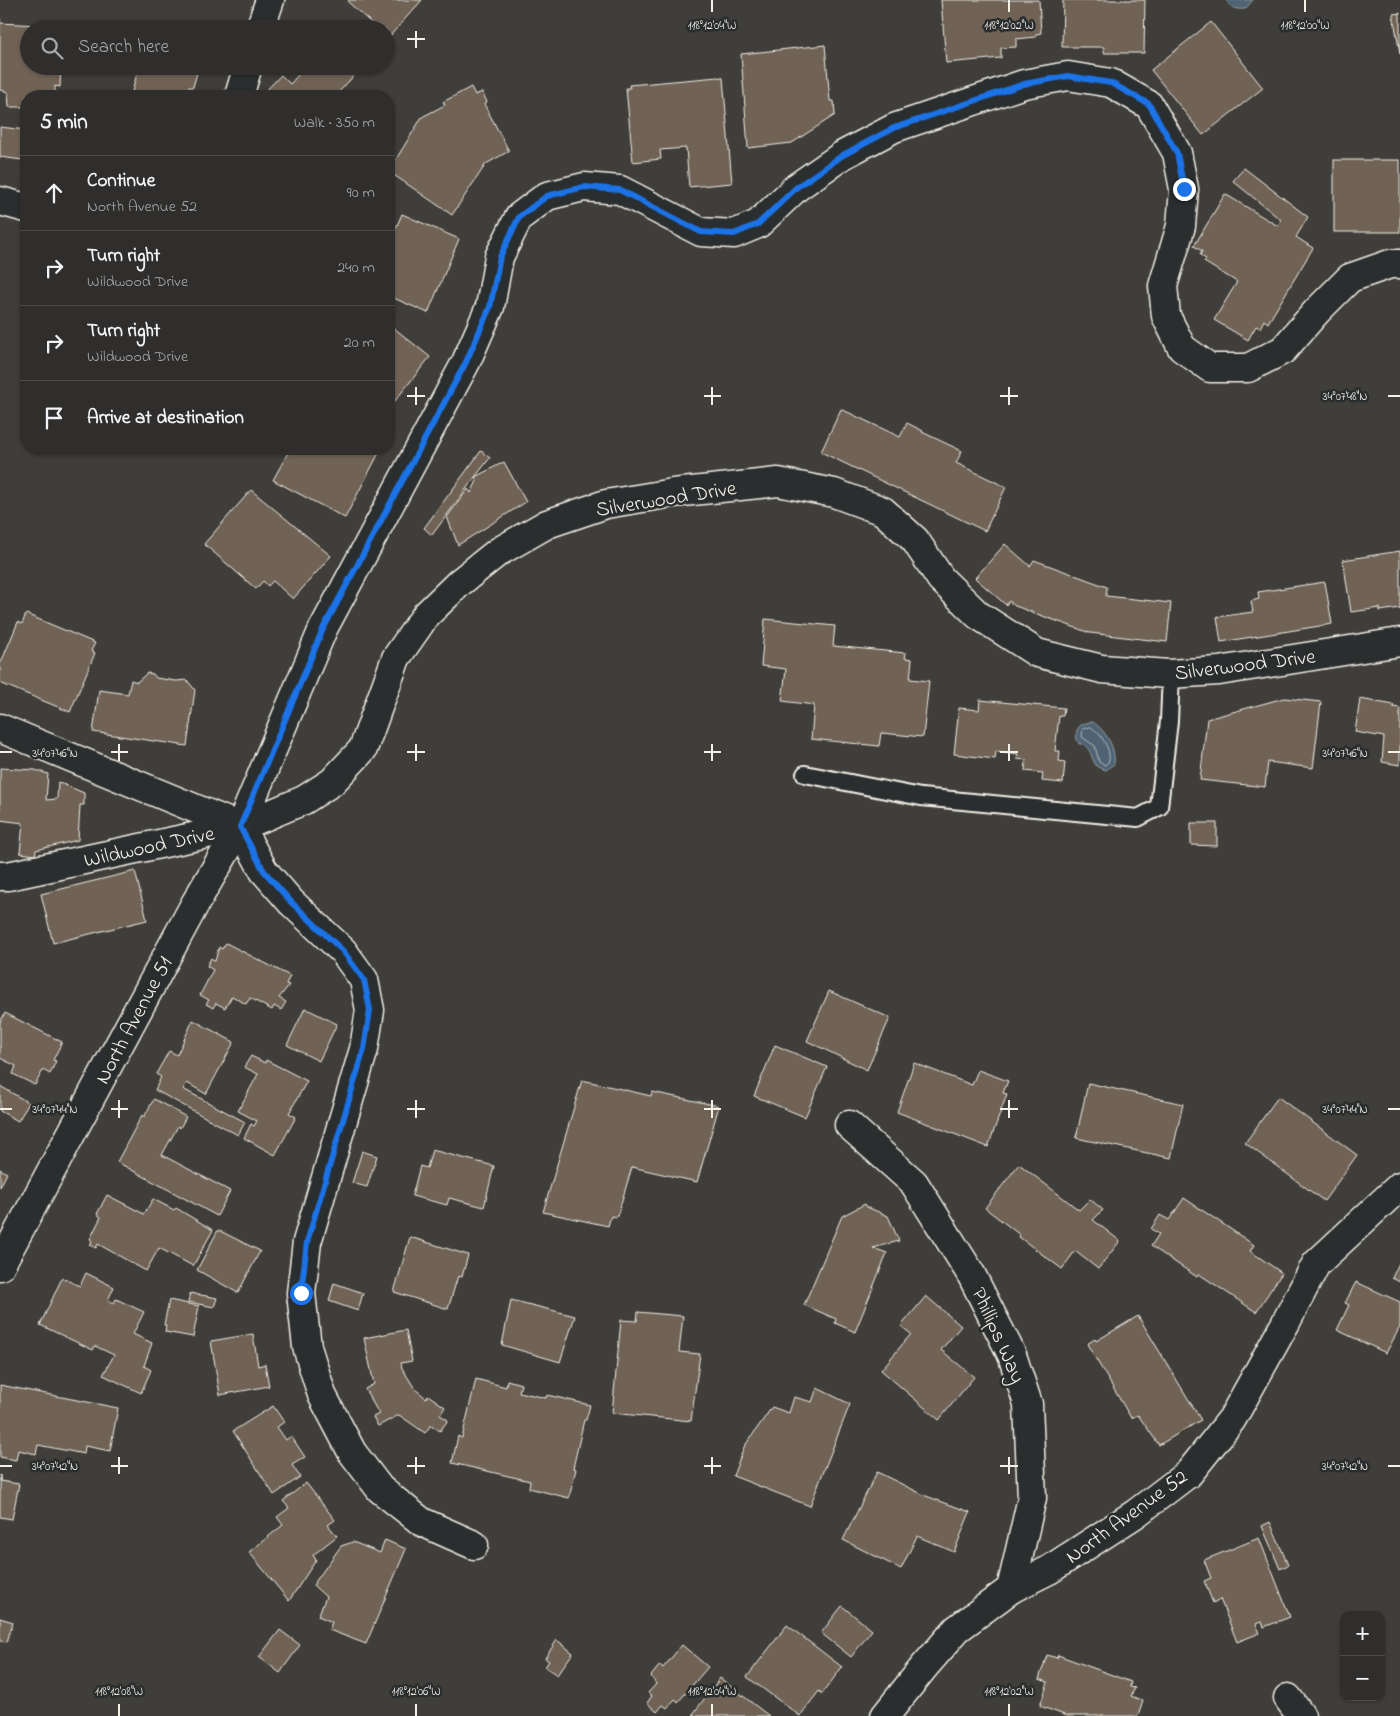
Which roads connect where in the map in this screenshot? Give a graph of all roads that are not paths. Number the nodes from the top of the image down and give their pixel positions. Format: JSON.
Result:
{"nodes":[{"id":1,"x":270,"y":0,"type":"edge"},
{"id":2,"x":263,"y":20,"type":"edge"},
{"id":3,"x":245,"y":75,"type":"edge"},
{"id":4,"x":241,"y":90,"type":"edge"},
{"id":5,"x":0,"y":201,"type":"edge"},
{"id":6,"x":20,"y":206,"type":"edge"},
{"id":7,"x":1400,"y":264,"type":"edge"},
{"id":8,"x":1400,"y":642,"type":"edge"},
{"id":9,"x":1172,"y":674,"type":"junction"},
{"id":10,"x":0,"y":728,"type":"edge"},
{"id":11,"x":805,"y":774,"type":"dead end"},
{"id":12,"x":240,"y":827,"type":"junction"},
{"id":13,"x":0,"y":876,"type":"edge"},
{"id":14,"x":848,"y":1125,"type":"dead end"},
{"id":15,"x":1400,"y":1186,"type":"edge"},
{"id":16,"x":0,"y":1266,"type":"edge"},
{"id":17,"x":474,"y":1545,"type":"dead end"},
{"id":18,"x":1011,"y":1589,"type":"junction"},
{"id":19,"x":886,"y":1716,"type":"edge"}],
"edges":[{"from":1,"to":2,"type":"street"},
{"from":3,"to":4,"type":"street"},
{"from":5,"to":6,"type":"street"},
{"from":7,"to":12,"type":"street","name":"Wildwood Drive"},
{"from":8,"to":9,"type":"street","name":"Silverwood Drive"},
{"from":9,"to":11,"type":"lane"},
{"from":9,"to":12,"type":"street","name":"Silverwood Drive"},
{"from":10,"to":12,"type":"street"},
{"from":12,"to":13,"type":"street","name":"Wildwood Drive"},
{"from":12,"to":16,"type":"street","name":"North Avenue 51"},
{"from":12,"to":17,"type":"street"},
{"from":14,"to":18,"type":"street","name":"Phillips Way"},
{"from":15,"to":18,"type":"street","name":"North Avenue 52"},
{"from":18,"to":19,"type":"street","name":"North Avenue 52"}]}
